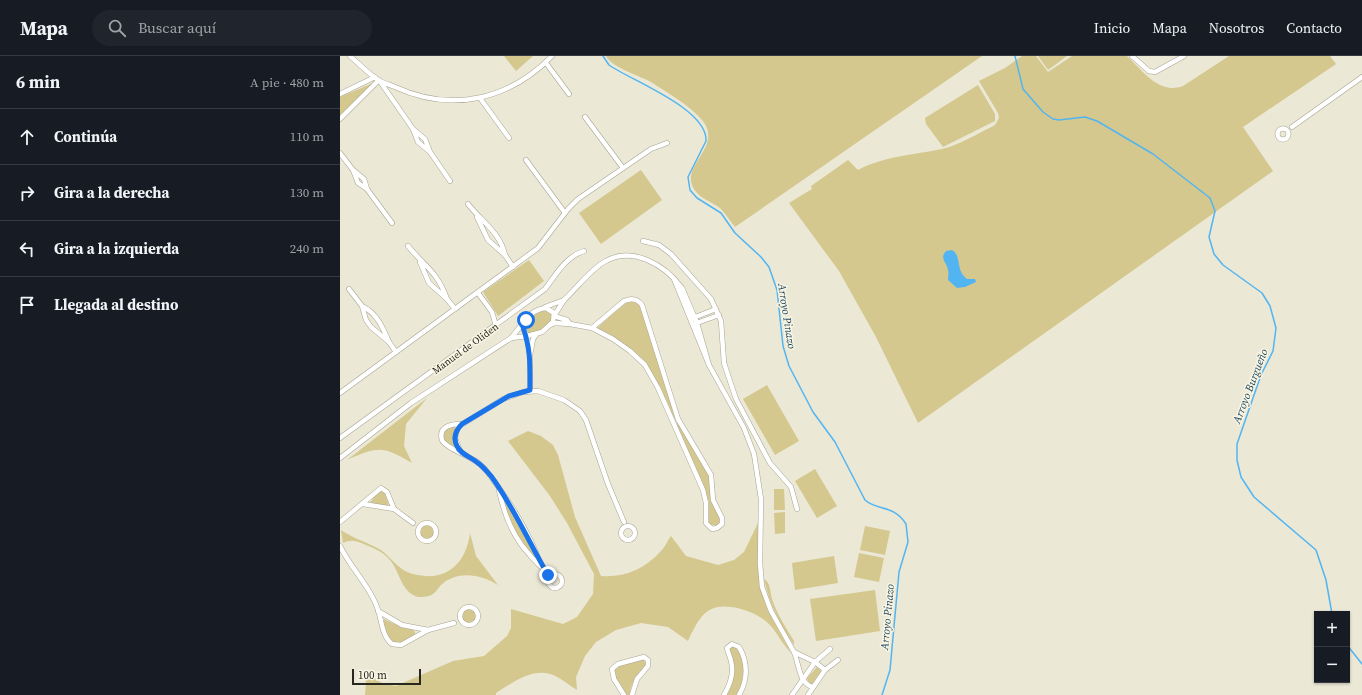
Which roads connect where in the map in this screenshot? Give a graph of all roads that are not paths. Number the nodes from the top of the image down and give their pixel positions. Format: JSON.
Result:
{"nodes":[{"id":1,"x":350,"y":56,"type":"edge"},
{"id":2,"x":552,"y":56,"type":"edge"},
{"id":3,"x":1132,"y":56,"type":"edge"},
{"id":4,"x":1184,"y":56,"type":"edge"},
{"id":5,"x":546,"y":63,"type":"junction"},
{"id":6,"x":1362,"y":77,"type":"edge"},
{"id":7,"x":377,"y":78,"type":"junction"},
{"id":8,"x":340,"y":94,"type":"edge"},
{"id":9,"x":569,"y":94,"type":"dead end"},
{"id":10,"x":480,"y":98,"type":"junction"},
{"id":11,"x":585,"y":117,"type":"dead end"},
{"id":12,"x":340,"y":119,"type":"edge"},
{"id":13,"x":1292,"y":127,"type":"junction"},
{"id":14,"x":1284,"y":129,"type":"junction"},
{"id":15,"x":1288,"y":134,"type":"junction"},
{"id":16,"x":509,"y":138,"type":"dead end"},
{"id":17,"x":667,"y":143,"type":"dead end"},
{"id":18,"x":340,"y":153,"type":"edge"},
{"id":19,"x":526,"y":160,"type":"dead end"},
{"id":20,"x":623,"y":168,"type":"junction"},
{"id":21,"x":450,"y":181,"type":"dead end"},
{"id":22,"x":468,"y":204,"type":"dead end"},
{"id":23,"x":565,"y":213,"type":"junction"},
{"id":24,"x":477,"y":217,"type":"junction"},
{"id":25,"x":392,"y":223,"type":"dead end"},
{"id":26,"x":643,"y":241,"type":"dead end"},
{"id":27,"x":408,"y":246,"type":"dead end"},
{"id":28,"x":584,"y":251,"type":"dead end"},
{"id":29,"x":505,"y":255,"type":"junction"},
{"id":30,"x":420,"y":262,"type":"junction"},
{"id":31,"x":513,"y":267,"type":"junction"},
{"id":32,"x":349,"y":289,"type":"dead end"},
{"id":33,"x":478,"y":293,"type":"junction"},
{"id":34,"x":447,"y":299,"type":"junction"},
{"id":35,"x":564,"y":300,"type":"junction"},
{"id":36,"x":362,"y":306,"type":"junction"},
{"id":37,"x":544,"y":308,"type":"junction"},
{"id":38,"x":455,"y":309,"type":"junction"},
{"id":39,"x":716,"y":309,"type":"junction"},
{"id":40,"x":719,"y":315,"type":"junction"},
{"id":41,"x":554,"y":316,"type":"junction"},
{"id":42,"x":693,"y":318,"type":"junction"},
{"id":43,"x":524,"y":322,"type":"junction"},
{"id":44,"x":570,"y":324,"type":"junction"},
{"id":45,"x":695,"y":324,"type":"junction"},
{"id":46,"x":550,"y":325,"type":"junction"},
{"id":47,"x":496,"y":326,"type":"junction"},
{"id":48,"x":592,"y":328,"type":"junction"},
{"id":49,"x":536,"y":335,"type":"junction"},
{"id":50,"x":527,"y":336,"type":"junction"},
{"id":51,"x":511,"y":338,"type":"junction"},
{"id":52,"x":389,"y":342,"type":"junction"},
{"id":53,"x":396,"y":352,"type":"junction"},
{"id":54,"x":530,"y":355,"type":"junction"},
{"id":55,"x":530,"y":390,"type":"junction"},
{"id":56,"x":340,"y":393,"type":"edge"},
{"id":57,"x":678,"y":419,"type":"junction"},
{"id":58,"x":672,"y":421,"type":"junction"},
{"id":59,"x":462,"y":424,"type":"junction"},
{"id":60,"x":340,"y":438,"type":"edge"},
{"id":61,"x":460,"y":451,"type":"junction"},
{"id":62,"x":340,"y":458,"type":"edge"},
{"id":63,"x":499,"y":488,"type":"junction"},
{"id":64,"x":363,"y":504,"type":"junction"},
{"id":65,"x":394,"y":509,"type":"junction"},
{"id":66,"x":797,"y":509,"type":"dead end"},
{"id":67,"x":340,"y":522,"type":"edge"},
{"id":68,"x":624,"y":522,"type":"junction"},
{"id":69,"x":414,"y":523,"type":"junction"},
{"id":70,"x":424,"y":524,"type":"junction"},
{"id":71,"x":629,"y":527,"type":"junction"},
{"id":72,"x":623,"y":529,"type":"junction"},
{"id":73,"x":418,"y":532,"type":"junction"},
{"id":74,"x":340,"y":546,"type":"edge"},
{"id":75,"x":541,"y":566,"type":"junction"},
{"id":76,"x":546,"y":572,"type":"junction"},
{"id":77,"x":554,"y":574,"type":"junction"},
{"id":78,"x":548,"y":579,"type":"junction"},
{"id":79,"x":378,"y":611,"type":"junction"},
{"id":80,"x":460,"y":614,"type":"junction"},
{"id":81,"x":454,"y":622,"type":"junction"},
{"id":82,"x":464,"y":623,"type":"junction"},
{"id":83,"x":428,"y":630,"type":"junction"},
{"id":84,"x":830,"y":649,"type":"dead end"},
{"id":85,"x":794,"y":652,"type":"junction"},
{"id":86,"x":838,"y":660,"type":"dead end"},
{"id":87,"x":815,"y":662,"type":"junction"},
{"id":88,"x":825,"y":670,"type":"junction"},
{"id":89,"x":803,"y":679,"type":"junction"},
{"id":90,"x":814,"y":687,"type":"junction"},
{"id":91,"x":624,"y":695,"type":"edge"},
{"id":92,"x":632,"y":695,"type":"edge"},
{"id":93,"x":724,"y":695,"type":"edge"},
{"id":94,"x":739,"y":695,"type":"edge"},
{"id":95,"x":792,"y":695,"type":"edge"},
{"id":96,"x":808,"y":695,"type":"edge"}],
"edges":[{"from":1,"to":7,"type":"street"},
{"from":2,"to":5,"type":"street"},
{"from":3,"to":4,"type":"street"},
{"from":5,"to":9,"type":"street"},
{"from":5,"to":10,"type":"street"},
{"from":6,"to":13,"type":"street"},
{"from":7,"to":8,"type":"street"},
{"from":7,"to":10,"type":"street"},
{"from":7,"to":12,"type":"street"},
{"from":7,"to":21,"type":"street"},
{"from":10,"to":16,"type":"street"},
{"from":11,"to":20,"type":"street"},
{"from":13,"to":14,"type":"street"},
{"from":13,"to":15,"type":"street"},
{"from":14,"to":15,"type":"street"},
{"from":14,"to":15,"type":"street"},
{"from":17,"to":20,"type":"street"},
{"from":18,"to":25,"type":"street"},
{"from":19,"to":23,"type":"street"},
{"from":20,"to":23,"type":"street"},
{"from":22,"to":24,"type":"street"},
{"from":23,"to":31,"type":"street"},
{"from":24,"to":29,"type":"street"},
{"from":24,"to":29,"type":"street"},
{"from":26,"to":39,"type":"street"},
{"from":27,"to":30,"type":"street"},
{"from":28,"to":47,"type":"street","name":"Manuel de Oliden"},
{"from":29,"to":31,"type":"street"},
{"from":30,"to":34,"type":"street"},
{"from":30,"to":34,"type":"street"},
{"from":31,"to":33,"type":"street"},
{"from":32,"to":36,"type":"street"},
{"from":33,"to":38,"type":"street"},
{"from":33,"to":47,"type":"street"},
{"from":34,"to":38,"type":"street"},
{"from":35,"to":37,"type":"street"},
{"from":35,"to":41,"type":"street"},
{"from":35,"to":42,"type":"street"},
{"from":36,"to":52,"type":"street"},
{"from":36,"to":52,"type":"street"},
{"from":37,"to":41,"type":"street"},
{"from":37,"to":43,"type":"street"},
{"from":38,"to":53,"type":"street"},
{"from":39,"to":40,"type":"street"},
{"from":39,"to":42,"type":"street"},
{"from":40,"to":45,"type":"street"},
{"from":40,"to":66,"type":"street"},
{"from":41,"to":44,"type":"street"},
{"from":41,"to":46,"type":"street"},
{"from":42,"to":45,"type":"street"},
{"from":43,"to":50,"type":"street"},
{"from":43,"to":51,"type":"street"},
{"from":44,"to":46,"type":"street"},
{"from":44,"to":48,"type":"street"},
{"from":45,"to":85,"type":"street"},
{"from":46,"to":49,"type":"street"},
{"from":47,"to":60,"type":"street","name":"Manuel de Oliden"},
{"from":48,"to":57,"type":"street"},
{"from":48,"to":58,"type":"street"},
{"from":49,"to":50,"type":"street"},
{"from":49,"to":54,"type":"street"},
{"from":50,"to":51,"type":"street"},
{"from":50,"to":54,"type":"street"},
{"from":51,"to":62,"type":"street"},
{"from":52,"to":53,"type":"street"},
{"from":53,"to":56,"type":"street"},
{"from":54,"to":55,"type":"street"},
{"from":55,"to":59,"type":"street"},
{"from":55,"to":68,"type":"street"},
{"from":57,"to":58,"type":"street"},
{"from":57,"to":58,"type":"street"},
{"from":59,"to":61,"type":"street"},
{"from":59,"to":61,"type":"street"},
{"from":61,"to":63,"type":"street"},
{"from":63,"to":75,"type":"street"},
{"from":63,"to":75,"type":"street"},
{"from":64,"to":65,"type":"street"},
{"from":64,"to":65,"type":"street"},
{"from":64,"to":67,"type":"street"},
{"from":65,"to":69,"type":"street"},
{"from":68,"to":71,"type":"street"},
{"from":68,"to":72,"type":"street"},
{"from":69,"to":70,"type":"street"},
{"from":69,"to":73,"type":"street"},
{"from":70,"to":73,"type":"street"},
{"from":70,"to":73,"type":"street"},
{"from":71,"to":72,"type":"street"},
{"from":71,"to":72,"type":"street"},
{"from":74,"to":79,"type":"street"},
{"from":75,"to":76,"type":"street"},
{"from":76,"to":77,"type":"street"},
{"from":76,"to":78,"type":"street"},
{"from":77,"to":78,"type":"street"},
{"from":77,"to":78,"type":"street"},
{"from":79,"to":83,"type":"street"},
{"from":79,"to":83,"type":"street"},
{"from":80,"to":81,"type":"street"},
{"from":80,"to":82,"type":"street"},
{"from":80,"to":82,"type":"street"},
{"from":81,"to":82,"type":"street"},
{"from":81,"to":83,"type":"street"},
{"from":84,"to":87,"type":"street"},
{"from":85,"to":87,"type":"street"},
{"from":85,"to":89,"type":"street"},
{"from":86,"to":88,"type":"street"},
{"from":87,"to":88,"type":"street"},
{"from":87,"to":89,"type":"street"},
{"from":88,"to":90,"type":"street"},
{"from":89,"to":90,"type":"street"},
{"from":89,"to":95,"type":"street"},
{"from":90,"to":96,"type":"street"},
{"from":91,"to":92,"type":"street"},
{"from":93,"to":94,"type":"street"}]}
